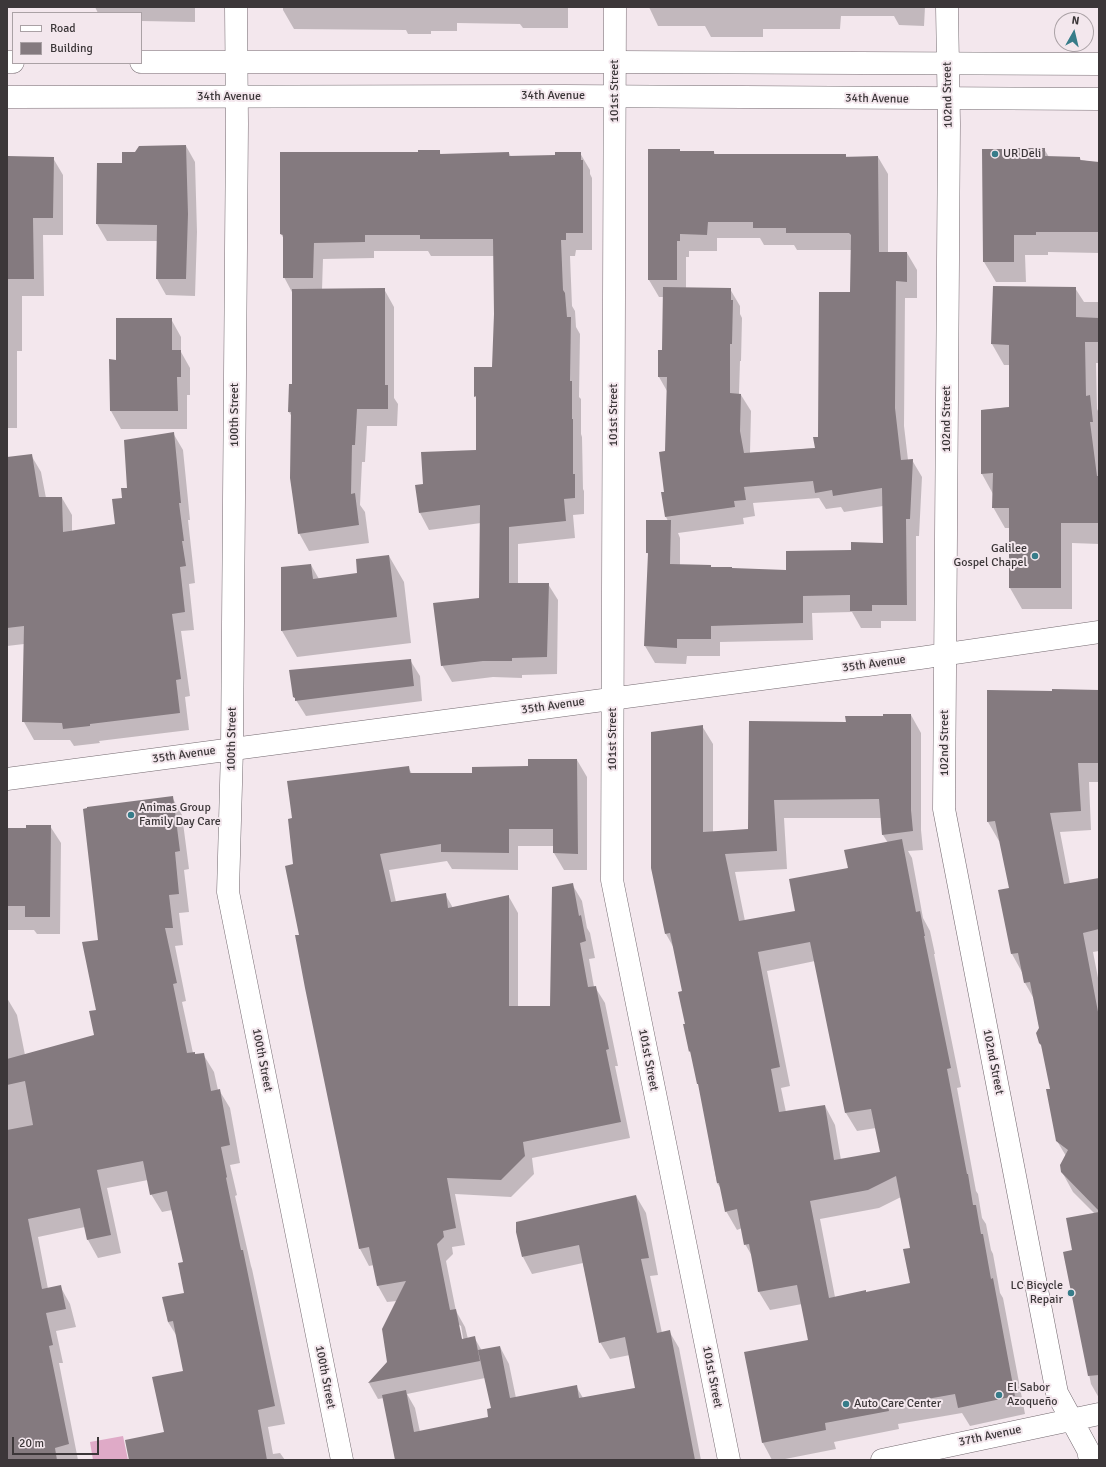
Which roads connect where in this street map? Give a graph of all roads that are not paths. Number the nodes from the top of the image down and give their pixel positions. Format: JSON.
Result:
{"nodes":[{"id":1,"x":236,"y":7,"type":"edge"},
{"id":2,"x":615,"y":7,"type":"edge"},
{"id":3,"x":947,"y":7,"type":"edge"},
{"id":4,"x":142,"y":62,"type":"edge"},
{"id":5,"x":615,"y":62,"type":"junction"},
{"id":6,"x":236,"y":63,"type":"junction"},
{"id":7,"x":947,"y":64,"type":"junction"},
{"id":8,"x":1099,"y":64,"type":"edge"},
{"id":9,"x":615,"y":96,"type":"junction"},
{"id":10,"x":7,"y":97,"type":"edge"},
{"id":11,"x":237,"y":97,"type":"junction"},
{"id":12,"x":948,"y":99,"type":"junction"},
{"id":13,"x":1099,"y":99,"type":"edge"},
{"id":14,"x":1099,"y":632,"type":"edge"},
{"id":15,"x":946,"y":654,"type":"junction"},
{"id":16,"x":613,"y":698,"type":"junction"},
{"id":17,"x":232,"y":749,"type":"junction"},
{"id":18,"x":7,"y":779,"type":"edge"},
{"id":19,"x":1099,"y":1414,"type":"edge"},
{"id":20,"x":1070,"y":1420,"type":"junction"},
{"id":21,"x":342,"y":1460,"type":"edge"},
{"id":22,"x":729,"y":1460,"type":"edge"},
{"id":23,"x":882,"y":1460,"type":"edge"},
{"id":24,"x":1090,"y":1460,"type":"edge"}],
"edges":[{"from":1,"to":6,"type":"street","name":"100th Street"},
{"from":2,"to":5,"type":"street","name":"101st Street"},
{"from":3,"to":7,"type":"street","name":"102nd Street"},
{"from":4,"to":6,"type":"street"},
{"from":5,"to":6,"type":"street"},
{"from":5,"to":7,"type":"street"},
{"from":5,"to":9,"type":"street","name":"101st Street"},
{"from":6,"to":11,"type":"street","name":"100th Street"},
{"from":7,"to":8,"type":"street"},
{"from":7,"to":12,"type":"street","name":"102nd Street"},
{"from":9,"to":11,"type":"street","name":"34th Avenue"},
{"from":9,"to":12,"type":"street","name":"34th Avenue"},
{"from":9,"to":16,"type":"street","name":"101st Street"},
{"from":10,"to":11,"type":"street","name":"34th Avenue"},
{"from":11,"to":17,"type":"street","name":"100th Street"},
{"from":12,"to":13,"type":"street","name":"34th Avenue"},
{"from":12,"to":15,"type":"street","name":"102nd Street"},
{"from":14,"to":15,"type":"street","name":"35th Avenue"},
{"from":15,"to":16,"type":"street","name":"35th Avenue"},
{"from":15,"to":20,"type":"street","name":"102nd Street"},
{"from":16,"to":17,"type":"street","name":"35th Avenue"},
{"from":16,"to":22,"type":"street","name":"101st Street"},
{"from":17,"to":18,"type":"street","name":"35th Avenue"},
{"from":17,"to":21,"type":"street","name":"100th Street"},
{"from":19,"to":20,"type":"street","name":"37th Avenue"},
{"from":20,"to":23,"type":"street","name":"37th Avenue"},
{"from":20,"to":24,"type":"street","name":"102nd Street"}]}
